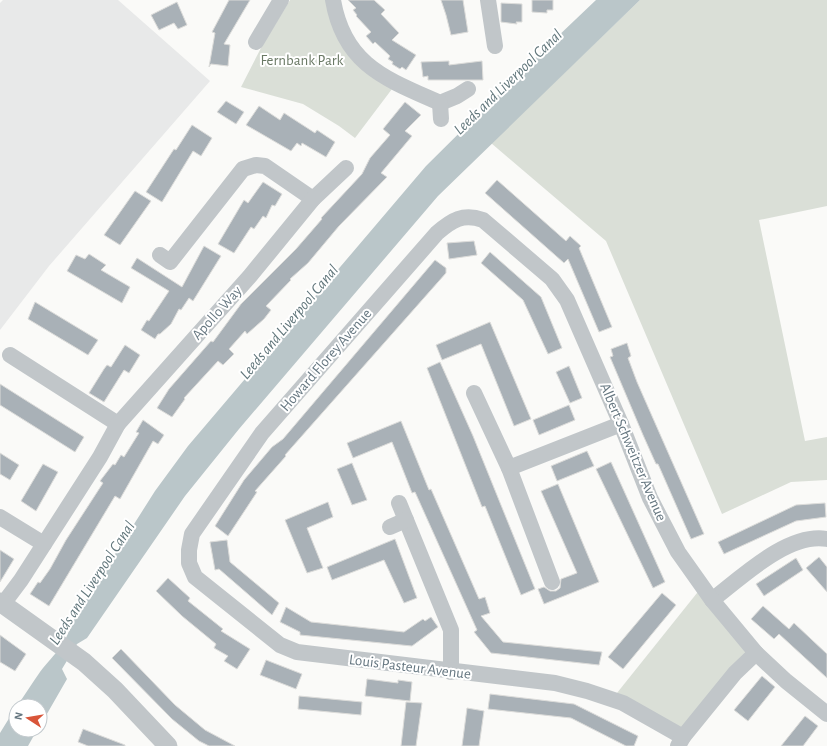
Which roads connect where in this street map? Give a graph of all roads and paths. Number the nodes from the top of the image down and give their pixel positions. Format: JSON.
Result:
{"nodes":[{"id":1,"x":281,"y":0,"type":"edge"},
{"id":2,"x":333,"y":0,"type":"edge"},
{"id":3,"x":488,"y":0,"type":"edge"},
{"id":4,"x":256,"y":42,"type":"dead end"},
{"id":5,"x":494,"y":46,"type":"dead end"},
{"id":6,"x":468,"y":89,"type":"dead end"},
{"id":7,"x":346,"y":168,"type":"dead end"},
{"id":8,"x":313,"y":200,"type":"junction"},
{"id":9,"x":483,"y":220,"type":"joint"},
{"id":10,"x":160,"y":255,"type":"dead end"},
{"id":11,"x":10,"y":355,"type":"dead end"},
{"id":12,"x":474,"y":393,"type":"dead end"},
{"id":13,"x":118,"y":424,"type":"junction"},
{"id":14,"x":620,"y":424,"type":"junction"},
{"id":15,"x":509,"y":468,"type":"junction"},
{"id":16,"x":399,"y":503,"type":"dead end"},
{"id":17,"x":0,"y":517,"type":"edge"},
{"id":18,"x":406,"y":520,"type":"junction"},
{"id":19,"x":390,"y":527,"type":"dead end"},
{"id":20,"x":192,"y":534,"type":"joint"},
{"id":21,"x":827,"y":539,"type":"edge"},
{"id":22,"x":44,"y":544,"type":"junction"},
{"id":23,"x":552,"y":582,"type":"dead end"},
{"id":24,"x":712,"y":600,"type":"junction"},
{"id":25,"x":2,"y":603,"type":"edge"},
{"id":26,"x":756,"y":653,"type":"junction"},
{"id":27,"x":451,"y":672,"type":"junction"},
{"id":28,"x":827,"y":714,"type":"edge"},
{"id":29,"x":680,"y":742,"type":"edge"},
{"id":30,"x":168,"y":746,"type":"edge"}],
"edges":[{"from":1,"to":4,"type":"street"},
{"from":2,"to":6,"type":"street"},
{"from":3,"to":5,"type":"street"},
{"from":7,"to":8,"type":"street","name":"Apollo Way"},
{"from":8,"to":10,"type":"street"},
{"from":8,"to":13,"type":"street","name":"Apollo Way"},
{"from":9,"to":14,"type":"street","name":"Albert Schweitzer Avenue"},
{"from":9,"to":20,"type":"street","name":"Howard Florey Avenue"},
{"from":11,"to":13,"type":"street"},
{"from":12,"to":15,"type":"street"},
{"from":13,"to":22,"type":"street","name":"Apollo Way"},
{"from":14,"to":15,"type":"street"},
{"from":14,"to":24,"type":"street","name":"Albert Schweitzer Avenue"},
{"from":15,"to":23,"type":"street"},
{"from":16,"to":18,"type":"street"},
{"from":17,"to":22,"type":"street"},
{"from":18,"to":19,"type":"street"},
{"from":18,"to":27,"type":"street"},
{"from":20,"to":27,"type":"street","name":"Louis Pasteur Avenue"},
{"from":21,"to":24,"type":"street"},
{"from":22,"to":25,"type":"street","name":"Apollo Way"},
{"from":24,"to":26,"type":"street","name":"Albert Schweitzer Avenue"},
{"from":25,"to":30,"type":"street"},
{"from":26,"to":28,"type":"street","name":"Albert Schweitzer Avenue"},
{"from":26,"to":29,"type":"street"},
{"from":27,"to":29,"type":"street","name":"Louis Pasteur Avenue"}]}
